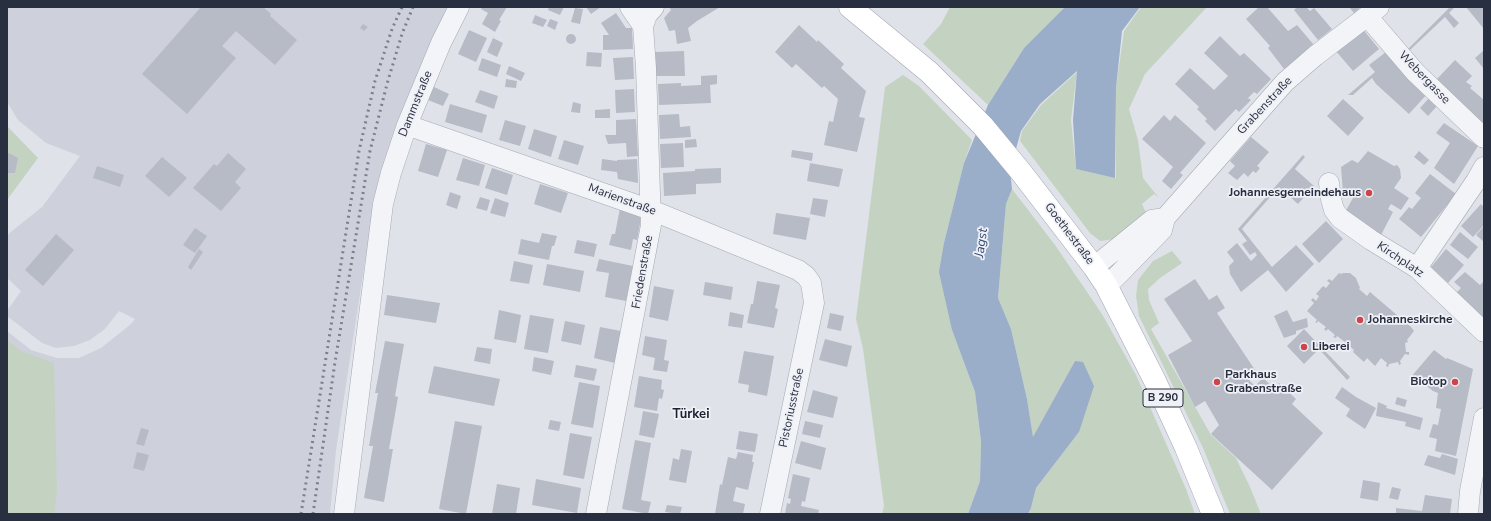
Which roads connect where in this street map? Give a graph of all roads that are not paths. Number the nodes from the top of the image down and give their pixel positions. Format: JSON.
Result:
{"nodes":[{"id":1,"x":459,"y":7,"type":"edge"},
{"id":2,"x":630,"y":7,"type":"edge"},
{"id":3,"x":654,"y":7,"type":"edge"},
{"id":4,"x":850,"y":7,"type":"edge"},
{"id":5,"x":1373,"y":11,"type":"edge"},
{"id":6,"x":643,"y":26,"type":"junction"},
{"id":7,"x":407,"y":125,"type":"junction"},
{"id":8,"x":1484,"y":138,"type":"edge"},
{"id":9,"x":1481,"y":179,"type":"edge"},
{"id":10,"x":1328,"y":183,"type":"dead end"},
{"id":11,"x":651,"y":210,"type":"junction"},
{"id":12,"x":1165,"y":218,"type":"junction"},
{"id":13,"x":1094,"y":267,"type":"junction"},
{"id":14,"x":1417,"y":268,"type":"junction"},
{"id":15,"x":1106,"y":285,"type":"junction"},
{"id":16,"x":814,"y":302,"type":"joint"},
{"id":17,"x":1484,"y":332,"type":"edge"},
{"id":18,"x":1484,"y":418,"type":"edge"},
{"id":19,"x":344,"y":514,"type":"edge"},
{"id":20,"x":596,"y":514,"type":"edge"},
{"id":21,"x":770,"y":514,"type":"edge"},
{"id":22,"x":1213,"y":514,"type":"edge"},
{"id":23,"x":1468,"y":514,"type":"edge"}],
"edges":[{"from":1,"to":7,"type":"street","name":"Dammstraße"},
{"from":2,"to":6,"type":"street"},
{"from":3,"to":6,"type":"street"},
{"from":4,"to":13,"type":"main road","name":"Goethestraße","number":"B 290"},
{"from":5,"to":8,"type":"street","name":"Webergasse"},
{"from":5,"to":12,"type":"street","name":"Grabenstraße"},
{"from":6,"to":11,"type":"street","name":"Friedenstraße"},
{"from":7,"to":11,"type":"street","name":"Marienstraße"},
{"from":7,"to":19,"type":"street","name":"Dammstraße"},
{"from":9,"to":14,"type":"street"},
{"from":10,"to":14,"type":"street","name":"Kirchplatz"},
{"from":11,"to":16,"type":"street","name":"Marienstraße"},
{"from":11,"to":20,"type":"street","name":"Friedenstraße"},
{"from":12,"to":13,"type":"street","name":"Grabenstraße"},
{"from":12,"to":15,"type":"street","name":"Grabenstraße"},
{"from":13,"to":15,"type":"main road","name":"Goethestraße","number":"B 290"},
{"from":14,"to":17,"type":"street","name":"Kirchplatz"},
{"from":15,"to":22,"type":"main road","name":"Goethestraße","number":"B 290"},
{"from":16,"to":21,"type":"street","name":"Pistoriusstraße"},
{"from":18,"to":23,"type":"street"}]}
